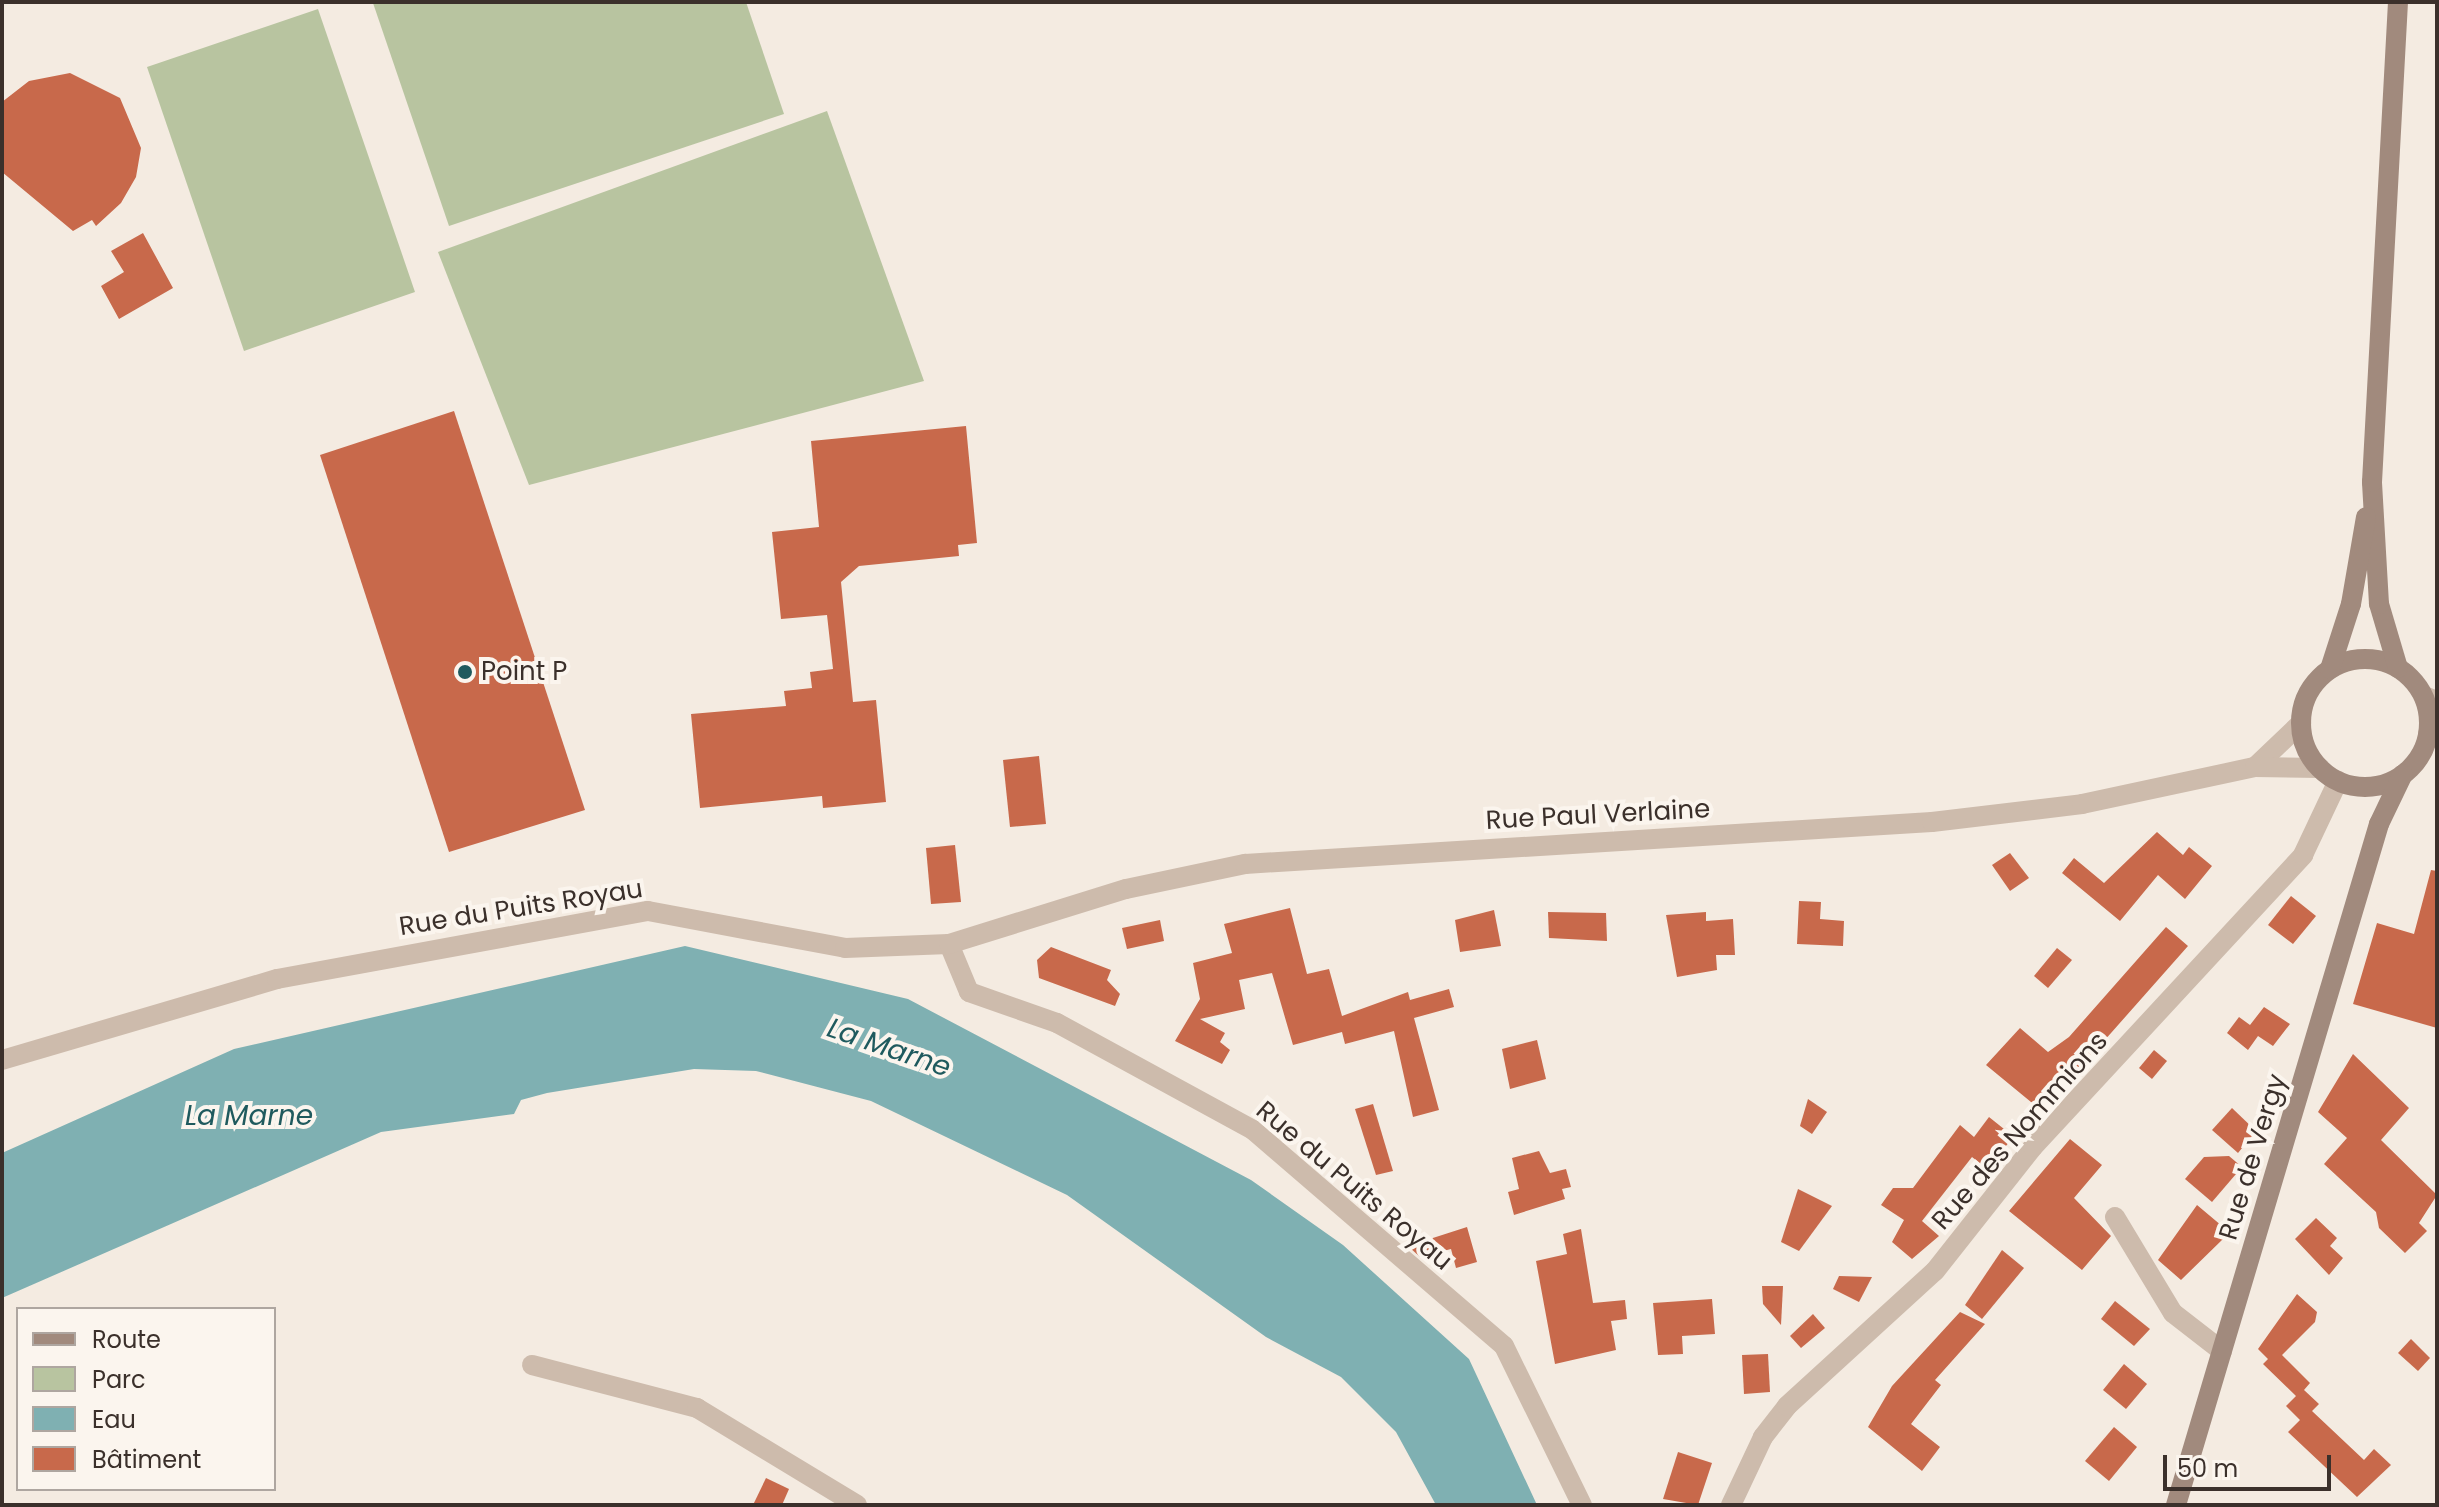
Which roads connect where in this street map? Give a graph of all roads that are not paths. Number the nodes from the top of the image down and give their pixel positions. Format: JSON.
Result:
{"nodes":[{"id":1,"x":2398,"y":2,"type":"edge"},
{"id":2,"x":2372,"y":482,"type":"junction"},
{"id":3,"x":2398,"y":668,"type":"junction"},
{"id":4,"x":2330,"y":669,"type":"junction"},
{"id":5,"x":2430,"y":699,"type":"edge"},
{"id":6,"x":2301,"y":723,"type":"junction"},
{"id":7,"x":2433,"y":732,"type":"edge"},
{"id":8,"x":2255,"y":767,"type":"junction"},
{"id":9,"x":2320,"y":768,"type":"junction"},
{"id":10,"x":2403,"y":774,"type":"junction"},
{"id":11,"x":2338,"y":781,"type":"junction"},
{"id":12,"x":2359,"y":786,"type":"junction"},
{"id":13,"x":2379,"y":824,"type":"junction"},
{"id":14,"x":949,"y":944,"type":"junction"},
{"id":15,"x":2,"y":1060,"type":"edge"},
{"id":16,"x":2115,"y":1217,"type":"dead end"},
{"id":17,"x":2222,"y":1351,"type":"junction"},
{"id":18,"x":532,"y":1365,"type":"dead end"},
{"id":19,"x":857,"y":1505,"type":"edge"},
{"id":20,"x":1582,"y":1505,"type":"edge"},
{"id":21,"x":1731,"y":1505,"type":"edge"},
{"id":22,"x":2176,"y":1505,"type":"edge"}],
"edges":[{"from":1,"to":2,"type":"main road"},
{"from":2,"to":3,"type":"main road"},
{"from":2,"to":4,"type":"main road"},
{"from":3,"to":4,"type":"main road"},
{"from":3,"to":5,"type":"main road"},
{"from":4,"to":6,"type":"main road"},
{"from":5,"to":7,"type":"main road"},
{"from":6,"to":8,"type":"street"},
{"from":6,"to":9,"type":"main road"},
{"from":7,"to":10,"type":"main road"},
{"from":8,"to":9,"type":"street","name":"Rue Paul Verlaine"},
{"from":8,"to":14,"type":"street","name":"Rue Paul Verlaine"},
{"from":9,"to":11,"type":"main road"},
{"from":10,"to":12,"type":"main road"},
{"from":10,"to":13,"type":"main road","name":"Rue de Vergy"},
{"from":11,"to":12,"type":"main road"},
{"from":11,"to":21,"type":"street","name":"Rue des Nommions"},
{"from":12,"to":13,"type":"main road"},
{"from":13,"to":17,"type":"main road","name":"Rue de Vergy"},
{"from":14,"to":15,"type":"street","name":"Rue du Puits Royau"},
{"from":14,"to":20,"type":"street","name":"Rue du Puits Royau"},
{"from":16,"to":17,"type":"street"},
{"from":17,"to":22,"type":"main road","name":"Rue de Vergy"},
{"from":18,"to":19,"type":"street"}]}
